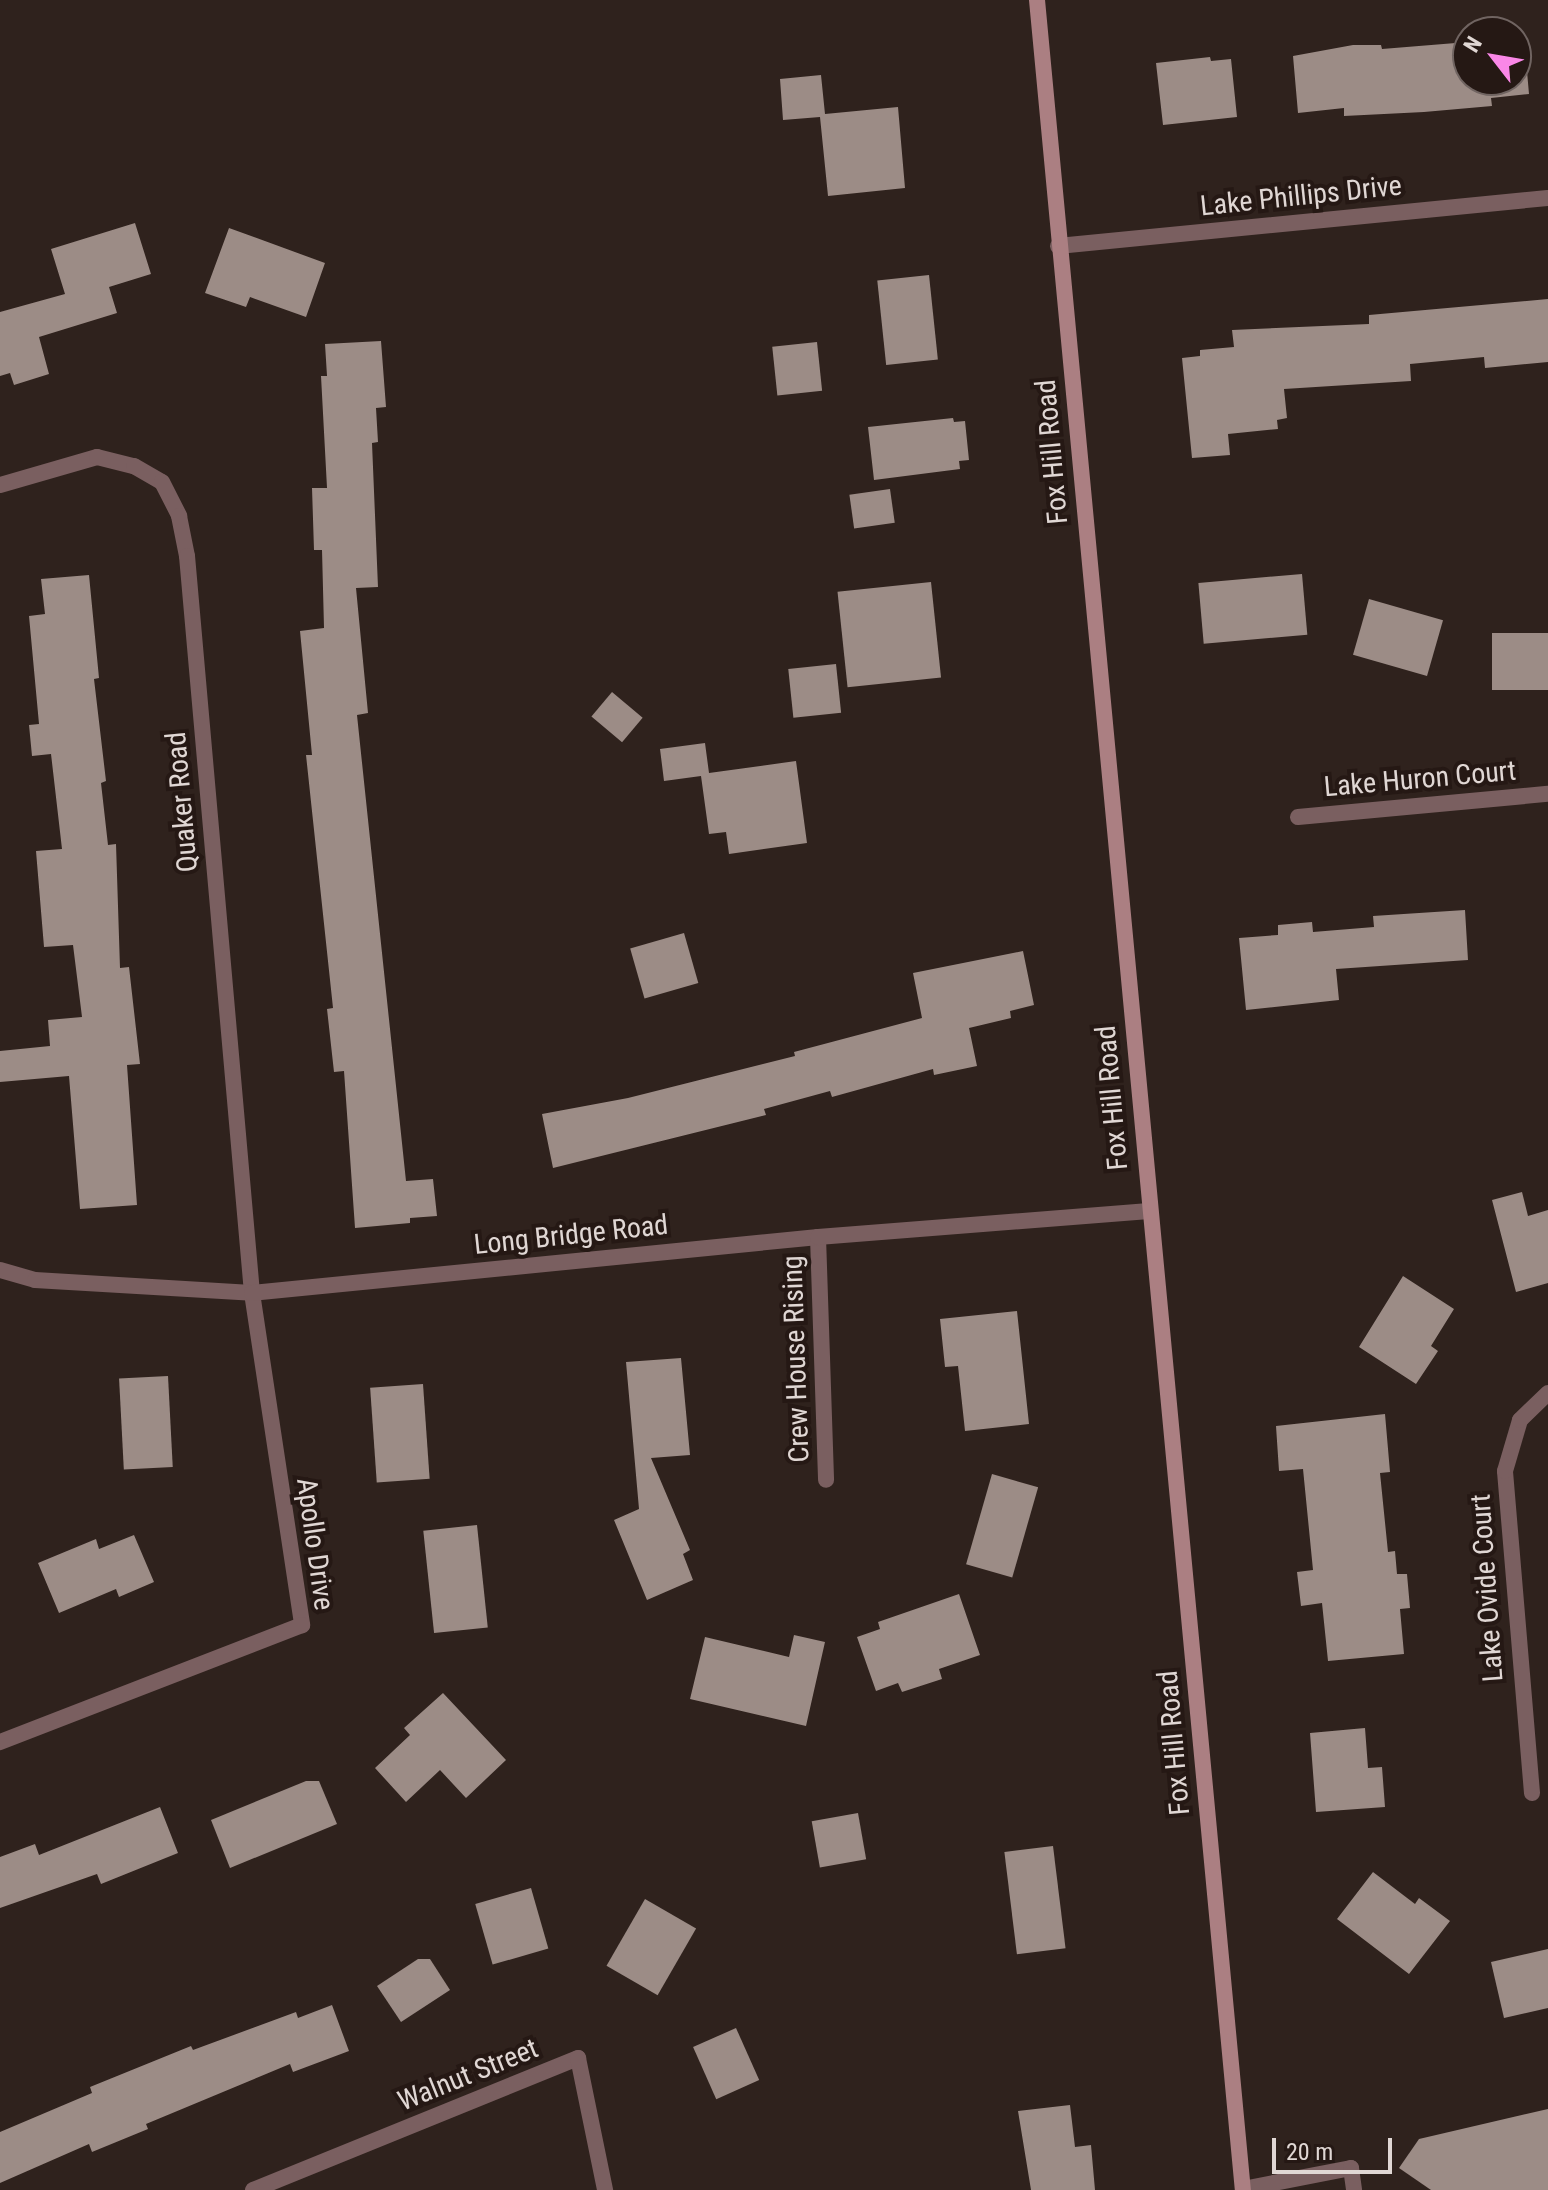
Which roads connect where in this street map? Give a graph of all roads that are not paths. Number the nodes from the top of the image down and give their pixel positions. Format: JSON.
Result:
{"nodes":[{"id":1,"x":1037,"y":0,"type":"edge"},
{"id":2,"x":1548,"y":198,"type":"edge"},
{"id":3,"x":1058,"y":246,"type":"junction"},
{"id":4,"x":0,"y":485,"type":"edge"},
{"id":5,"x":1548,"y":794,"type":"edge"},
{"id":6,"x":1298,"y":817,"type":"dead end"},
{"id":7,"x":1149,"y":1211,"type":"junction"},
{"id":8,"x":818,"y":1237,"type":"junction"},
{"id":9,"x":0,"y":1270,"type":"edge"},
{"id":10,"x":252,"y":1293,"type":"junction"},
{"id":11,"x":1548,"y":1393,"type":"edge"},
{"id":12,"x":826,"y":1480,"type":"dead end"},
{"id":13,"x":0,"y":1742,"type":"edge"},
{"id":14,"x":1532,"y":1793,"type":"dead end"},
{"id":15,"x":253,"y":2190,"type":"edge"},
{"id":16,"x":605,"y":2190,"type":"edge"},
{"id":17,"x":1243,"y":2190,"type":"edge"},
{"id":18,"x":1354,"y":2190,"type":"edge"}],
"edges":[{"from":1,"to":3,"type":"main road","name":"Fox Hill Road"},
{"from":2,"to":3,"type":"street","name":"Lake Phillips Drive"},
{"from":3,"to":7,"type":"main road","name":"Fox Hill Road"},
{"from":4,"to":10,"type":"street","name":"Quaker Road"},
{"from":5,"to":6,"type":"street","name":"Lake Huron Court"},
{"from":7,"to":8,"type":"street","name":"Long Bridge Road"},
{"from":7,"to":17,"type":"main road","name":"Fox Hill Road"},
{"from":8,"to":10,"type":"street","name":"Long Bridge Road"},
{"from":8,"to":12,"type":"street","name":"Crew House Rising"},
{"from":9,"to":10,"type":"street","name":"Long Bridge Road"},
{"from":10,"to":13,"type":"street","name":"Apollo Drive"},
{"from":11,"to":14,"type":"street","name":"Lake Ovide Court"},
{"from":15,"to":16,"type":"street","name":"Walnut Street"},
{"from":17,"to":18,"type":"street"}]}
